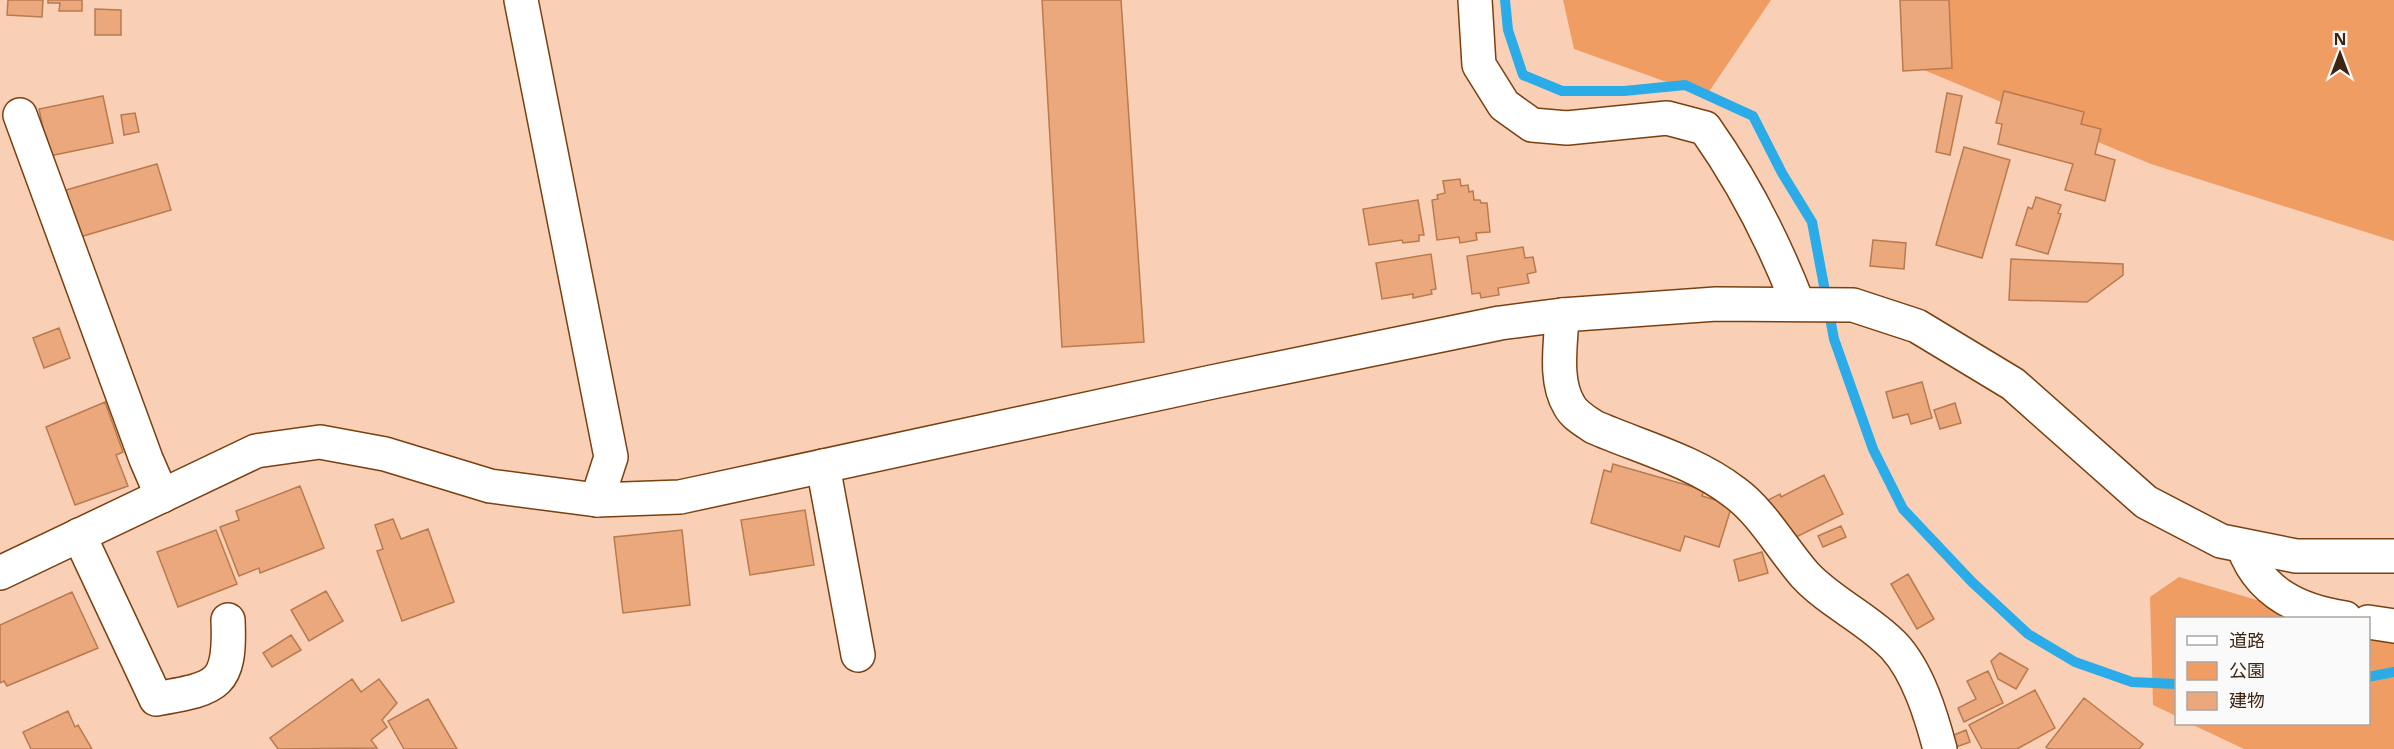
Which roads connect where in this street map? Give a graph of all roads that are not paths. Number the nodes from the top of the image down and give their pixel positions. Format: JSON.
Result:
{"nodes":[{"id":1,"x":521,"y":0,"type":"edge"},
{"id":2,"x":1475,"y":0,"type":"edge"},
{"id":3,"x":20,"y":115,"type":"dead end"},
{"id":4,"x":1825,"y":305,"type":"junction"},
{"id":5,"x":1562,"y":315,"type":"junction"},
{"id":6,"x":823,"y":466,"type":"junction"},
{"id":7,"x":162,"y":496,"type":"junction"},
{"id":8,"x":597,"y":500,"type":"junction"},
{"id":9,"x":79,"y":535,"type":"junction"},
{"id":10,"x":2243,"y":546,"type":"junction"},
{"id":11,"x":2394,"y":556,"type":"edge"},
{"id":12,"x":0,"y":573,"type":"edge"},
{"id":13,"x":2339,"y":617,"type":"edge"},
{"id":14,"x":228,"y":620,"type":"dead end"},
{"id":15,"x":2370,"y":622,"type":"edge"},
{"id":16,"x":2394,"y":626,"type":"edge"},
{"id":17,"x":858,"y":655,"type":"dead end"},
{"id":18,"x":1940,"y":749,"type":"edge"}],
"edges":[{"from":1,"to":8,"type":"street"},
{"from":2,"to":4,"type":"street"},
{"from":3,"to":7,"type":"street"},
{"from":4,"to":5,"type":"street"},
{"from":4,"to":10,"type":"street"},
{"from":5,"to":6,"type":"street"},
{"from":5,"to":18,"type":"street"},
{"from":6,"to":8,"type":"street"},
{"from":6,"to":17,"type":"street"},
{"from":7,"to":8,"type":"street"},
{"from":7,"to":9,"type":"street"},
{"from":9,"to":12,"type":"street"},
{"from":9,"to":14,"type":"street"},
{"from":10,"to":11,"type":"street"},
{"from":10,"to":13,"type":"street"},
{"from":15,"to":16,"type":"street"}]}
